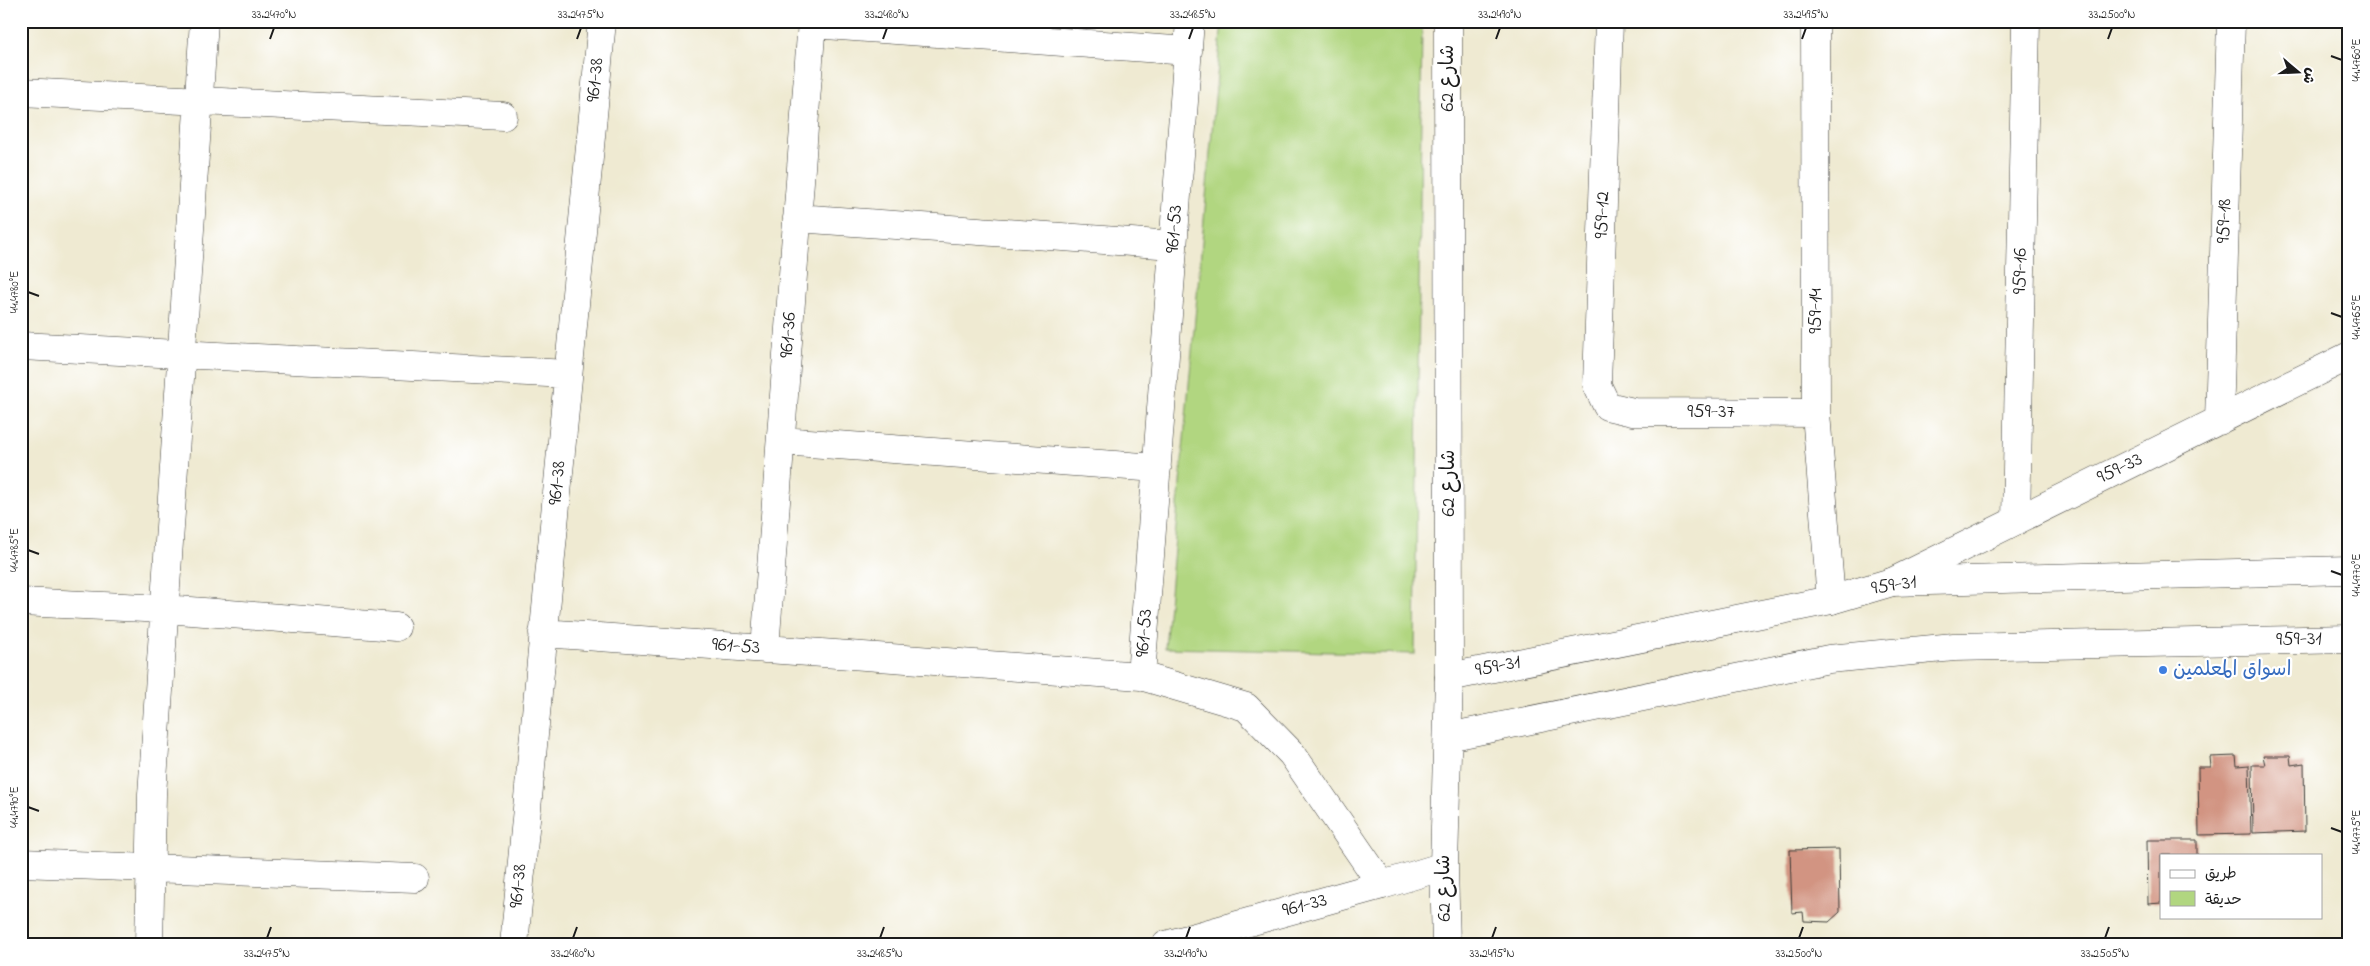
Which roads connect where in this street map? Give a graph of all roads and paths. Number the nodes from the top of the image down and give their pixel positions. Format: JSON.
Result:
{"nodes":[{"id":1,"x":204,"y":21,"type":"edge"},
{"id":2,"x":602,"y":21,"type":"edge"},
{"id":3,"x":1190,"y":21,"type":"edge"},
{"id":4,"x":1448,"y":21,"type":"edge"},
{"id":5,"x":1609,"y":21,"type":"edge"},
{"id":6,"x":1816,"y":21,"type":"edge"},
{"id":7,"x":2026,"y":21,"type":"edge"},
{"id":8,"x":2231,"y":21,"type":"edge"},
{"id":9,"x":812,"y":23,"type":"edge"},
{"id":10,"x":1188,"y":51,"type":"junction"},
{"id":11,"x":21,"y":92,"type":"edge"},
{"id":12,"x":199,"y":100,"type":"junction"},
{"id":13,"x":502,"y":116,"type":"dead end"},
{"id":14,"x":797,"y":218,"type":"junction"},
{"id":15,"x":1174,"y":245,"type":"junction"},
{"id":16,"x":21,"y":346,"type":"edge"},
{"id":17,"x":182,"y":355,"type":"junction"},
{"id":18,"x":2349,"y":356,"type":"edge"},
{"id":19,"x":568,"y":374,"type":"junction"},
{"id":20,"x":1606,"y":406,"type":"joint"},
{"id":21,"x":1816,"y":413,"type":"junction"},
{"id":22,"x":2219,"y":420,"type":"junction"},
{"id":23,"x":781,"y":441,"type":"junction"},
{"id":24,"x":1157,"y":468,"type":"junction"},
{"id":25,"x":2016,"y":520,"type":"junction"},
{"id":26,"x":2349,"y":570,"type":"edge"},
{"id":27,"x":1892,"y":582,"type":"junction"},
{"id":28,"x":1831,"y":600,"type":"junction"},
{"id":29,"x":21,"y":602,"type":"edge"},
{"id":30,"x":165,"y":609,"type":"junction"},
{"id":31,"x":396,"y":627,"type":"dead end"},
{"id":32,"x":543,"y":633,"type":"junction"},
{"id":33,"x":2349,"y":639,"type":"edge"},
{"id":34,"x":765,"y":650,"type":"junction"},
{"id":35,"x":1141,"y":676,"type":"junction"},
{"id":36,"x":1449,"y":677,"type":"junction"},
{"id":37,"x":1448,"y":737,"type":"junction"},
{"id":38,"x":21,"y":864,"type":"edge"},
{"id":39,"x":1444,"y":866,"type":"junction"},
{"id":40,"x":150,"y":870,"type":"junction"},
{"id":41,"x":415,"y":878,"type":"dead end"},
{"id":42,"x":1382,"y":885,"type":"junction"},
{"id":43,"x":149,"y":945,"type":"edge"},
{"id":44,"x":514,"y":945,"type":"edge"},
{"id":45,"x":1166,"y":945,"type":"edge"},
{"id":46,"x":1446,"y":945,"type":"edge"}],
"edges":[{"from":1,"to":12,"type":"street"},
{"from":2,"to":19,"type":"street","name":"961-38"},
{"from":3,"to":10,"type":"street","name":"961-53"},
{"from":4,"to":36,"type":"street","name":"شارع 62"},
{"from":5,"to":20,"type":"street","name":"959-12"},
{"from":6,"to":21,"type":"street","name":"959-14"},
{"from":7,"to":25,"type":"street","name":"959-16"},
{"from":8,"to":22,"type":"street","name":"959-18"},
{"from":9,"to":10,"type":"street"},
{"from":9,"to":14,"type":"street","name":"961-36"},
{"from":10,"to":15,"type":"street","name":"961-53"},
{"from":11,"to":12,"type":"street"},
{"from":12,"to":13,"type":"street"},
{"from":12,"to":17,"type":"street"},
{"from":14,"to":15,"type":"street"},
{"from":14,"to":23,"type":"street","name":"961-36"},
{"from":15,"to":24,"type":"street","name":"961-53"},
{"from":16,"to":17,"type":"street"},
{"from":17,"to":19,"type":"street"},
{"from":17,"to":30,"type":"street"},
{"from":18,"to":22,"type":"street","name":"959-33"},
{"from":19,"to":32,"type":"street","name":"961-38"},
{"from":20,"to":21,"type":"street","name":"959-37"},
{"from":21,"to":28,"type":"street","name":"959-14"},
{"from":22,"to":25,"type":"street","name":"959-33"},
{"from":23,"to":24,"type":"street"},
{"from":23,"to":34,"type":"street","name":"961-36"},
{"from":24,"to":35,"type":"street","name":"961-53"},
{"from":25,"to":27,"type":"street","name":"959-33"},
{"from":26,"to":27,"type":"street","name":"959-31"},
{"from":27,"to":28,"type":"street","name":"959-31"},
{"from":28,"to":36,"type":"street","name":"959-31"},
{"from":29,"to":30,"type":"street"},
{"from":30,"to":31,"type":"street"},
{"from":30,"to":40,"type":"street"},
{"from":32,"to":34,"type":"street","name":"961-53"},
{"from":32,"to":44,"type":"street","name":"961-38"},
{"from":33,"to":37,"type":"street","name":"959-31"},
{"from":34,"to":35,"type":"street","name":"961-53"},
{"from":35,"to":42,"type":"street"},
{"from":36,"to":37,"type":"street","name":"شارع 62"},
{"from":37,"to":39,"type":"street","name":"شارع 62"},
{"from":38,"to":40,"type":"street"},
{"from":39,"to":42,"type":"street","name":"961-33"},
{"from":39,"to":46,"type":"street","name":"شارع 62"},
{"from":40,"to":41,"type":"street"},
{"from":40,"to":43,"type":"street"},
{"from":42,"to":45,"type":"street","name":"961-33"}]}
